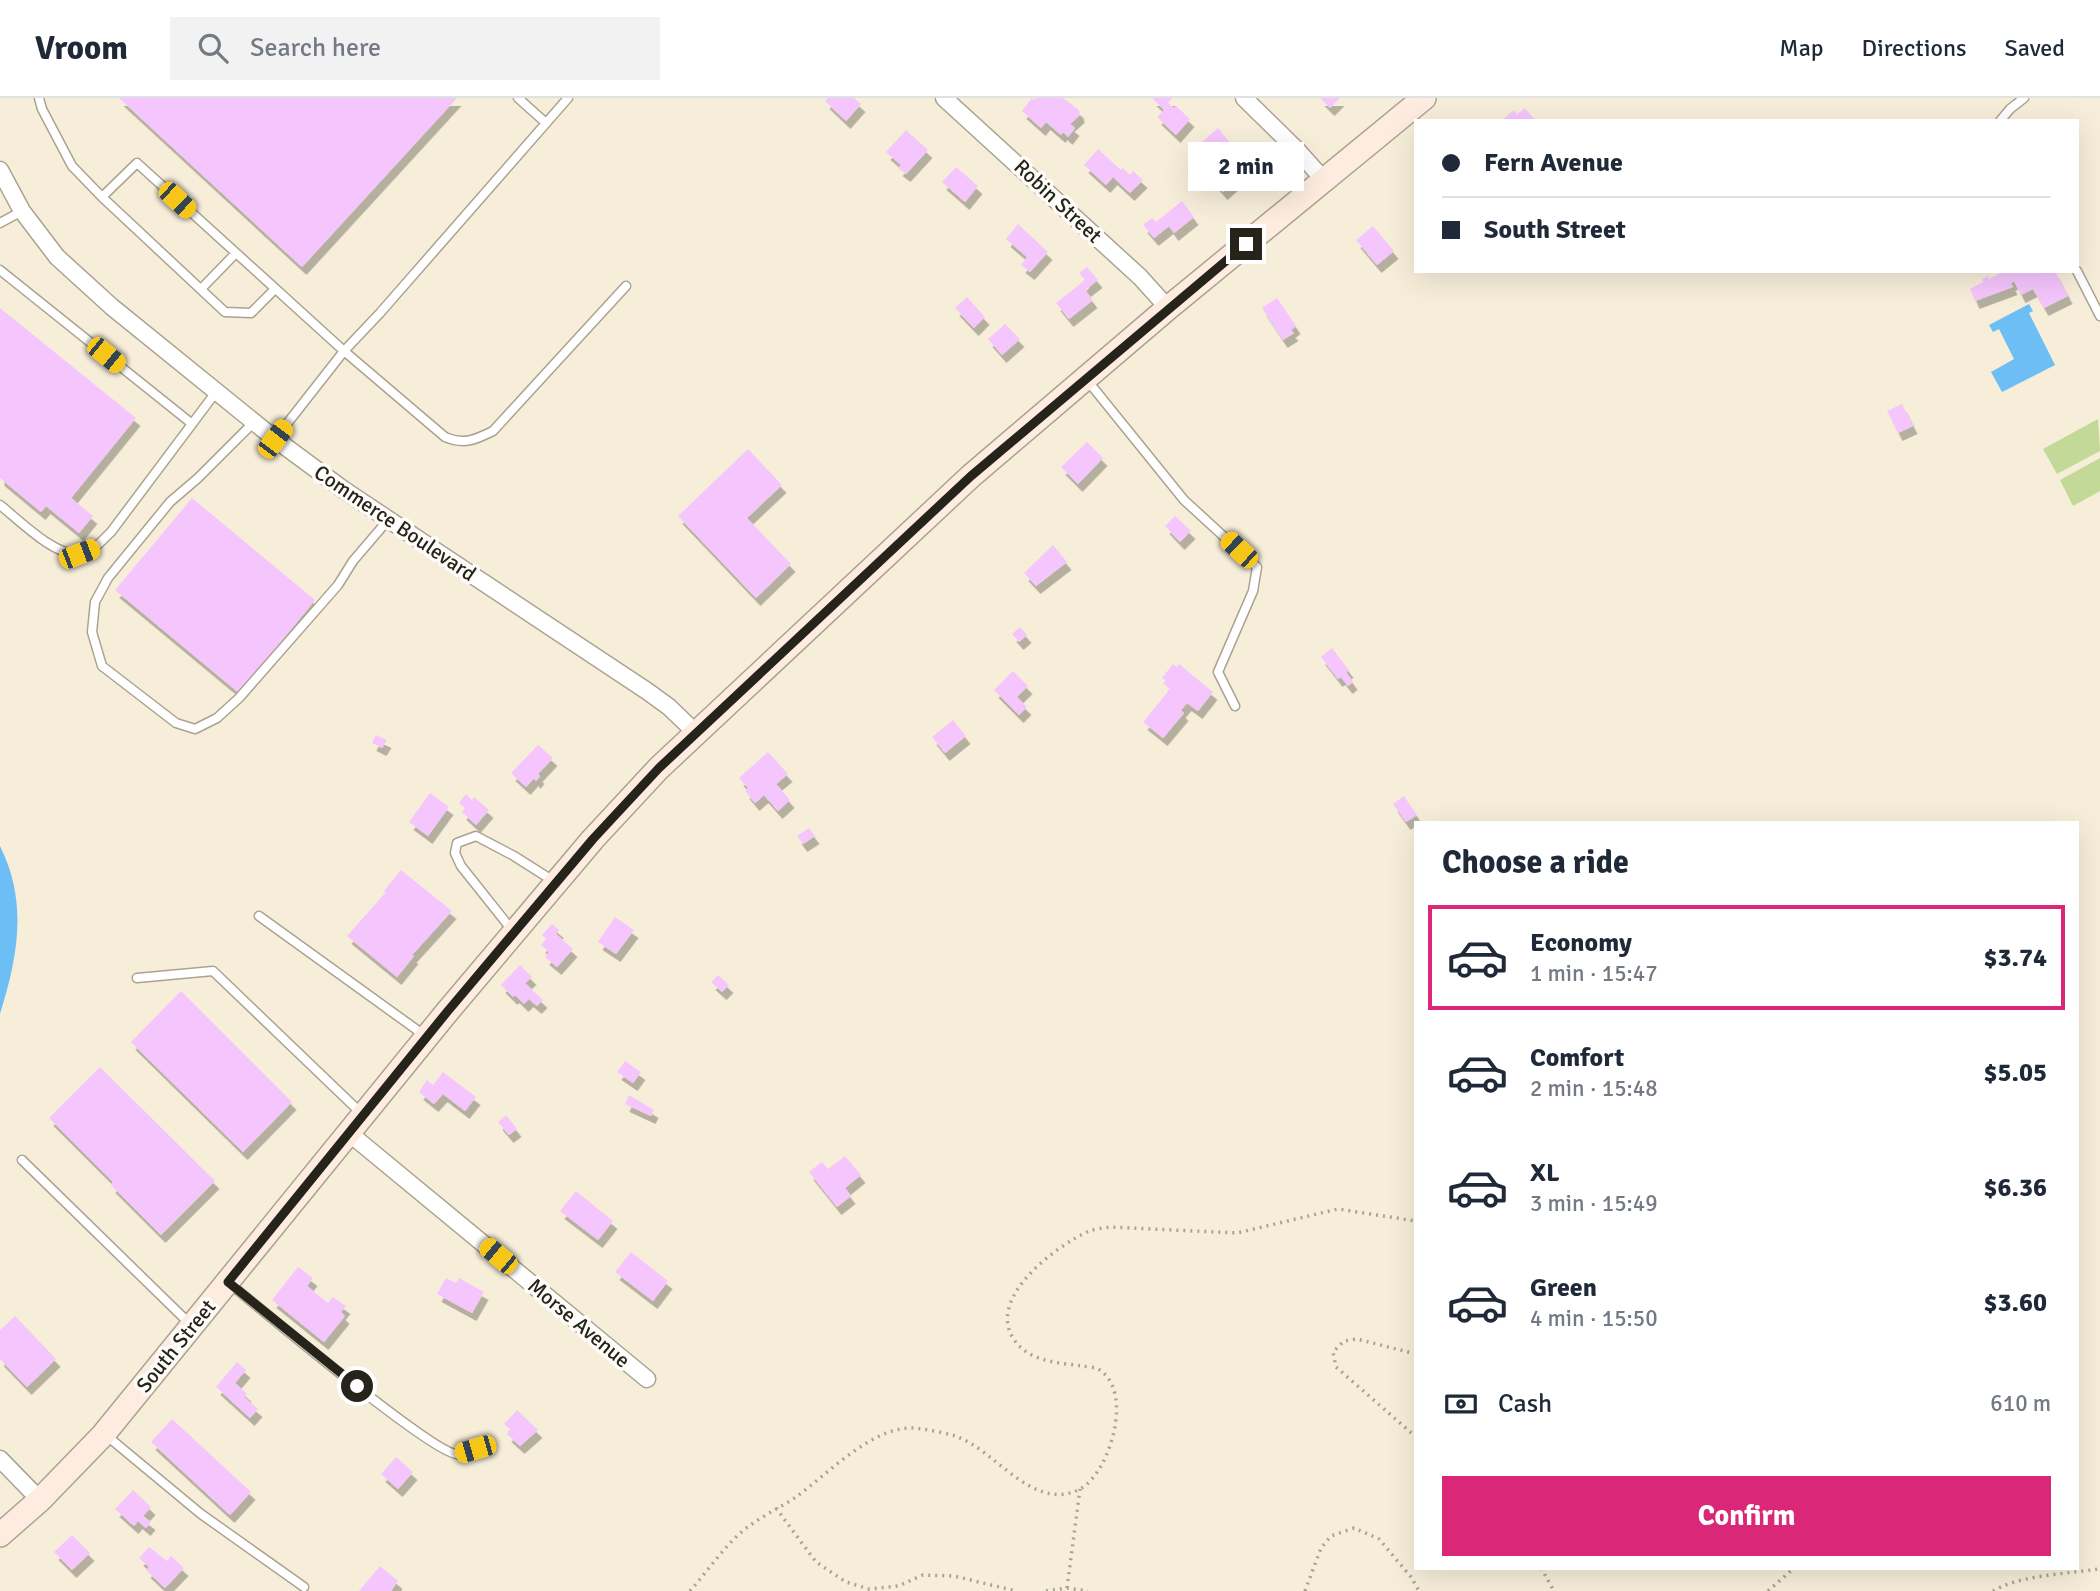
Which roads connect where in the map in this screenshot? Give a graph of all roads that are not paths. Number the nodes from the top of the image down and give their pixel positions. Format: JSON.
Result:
{"nodes":[{"id":1,"x":39,"y":98,"type":"edge"},
{"id":2,"x":518,"y":98,"type":"edge"},
{"id":3,"x":568,"y":98,"type":"edge"},
{"id":4,"x":944,"y":98,"type":"edge"},
{"id":5,"x":1244,"y":98,"type":"edge"},
{"id":6,"x":1424,"y":98,"type":"edge"},
{"id":7,"x":2024,"y":98,"type":"edge"},
{"id":8,"x":2002,"y":119,"type":"edge"},
{"id":9,"x":546,"y":124,"type":"junction"},
{"id":10,"x":0,"y":170,"type":"edge"},
{"id":11,"x":1324,"y":179,"type":"junction"},
{"id":12,"x":102,"y":197,"type":"junction"},
{"id":13,"x":22,"y":211,"type":"junction"},
{"id":14,"x":0,"y":223,"type":"edge"},
{"id":15,"x":235,"y":254,"type":"junction"},
{"id":16,"x":0,"y":270,"type":"edge"},
{"id":17,"x":2078,"y":273,"type":"edge"},
{"id":18,"x":626,"y":286,"type":"dead end"},
{"id":19,"x":201,"y":289,"type":"junction"},
{"id":20,"x":275,"y":289,"type":"junction"},
{"id":21,"x":1168,"y":308,"type":"junction"},
{"id":22,"x":2100,"y":316,"type":"edge"},
{"id":23,"x":344,"y":351,"type":"junction"},
{"id":24,"x":1085,"y":378,"type":"junction"},
{"id":25,"x":216,"y":392,"type":"junction"},
{"id":26,"x":254,"y":422,"type":"junction"},
{"id":27,"x":191,"y":423,"type":"junction"},
{"id":28,"x":275,"y":439,"type":"junction"},
{"id":29,"x":0,"y":505,"type":"edge"},
{"id":30,"x":388,"y":520,"type":"junction"},
{"id":31,"x":1235,"y":706,"type":"dead end"},
{"id":32,"x":696,"y":733,"type":"junction"},
{"id":33,"x":556,"y":882,"type":"junction"},
{"id":34,"x":260,"y":916,"type":"dead end"},
{"id":35,"x":514,"y":932,"type":"junction"},
{"id":36,"x":137,"y":978,"type":"dead end"},
{"id":37,"x":426,"y":1037,"type":"junction"},
{"id":38,"x":356,"y":1124,"type":"junction"},
{"id":39,"x":22,"y":1160,"type":"dead end"},
{"id":40,"x":228,"y":1282,"type":"junction"},
{"id":41,"x":192,"y":1326,"type":"junction"},
{"id":42,"x":647,"y":1379,"type":"dead end"},
{"id":43,"x":104,"y":1434,"type":"junction"},
{"id":44,"x":488,"y":1446,"type":"dead end"},
{"id":45,"x":0,"y":1460,"type":"edge"},
{"id":46,"x":40,"y":1500,"type":"junction"},
{"id":47,"x":0,"y":1535,"type":"edge"},
{"id":48,"x":304,"y":1587,"type":"dead end"}],
"edges":[{"from":1,"to":12,"type":"lane"},
{"from":2,"to":9,"type":"lane"},
{"from":3,"to":9,"type":"lane"},
{"from":4,"to":21,"type":"street","name":"Robin Street"},
{"from":5,"to":11,"type":"street"},
{"from":6,"to":11,"type":"main road","name":"South Street"},
{"from":7,"to":8,"type":"lane"},
{"from":9,"to":23,"type":"lane"},
{"from":10,"to":13,"type":"street","name":"Commerce Boulevard"},
{"from":11,"to":21,"type":"main road","name":"South Street"},
{"from":12,"to":15,"type":"lane"},
{"from":12,"to":19,"type":"lane"},
{"from":13,"to":14,"type":"lane"},
{"from":13,"to":25,"type":"street","name":"Commerce Boulevard"},
{"from":15,"to":19,"type":"lane"},
{"from":15,"to":20,"type":"lane"},
{"from":16,"to":27,"type":"lane"},
{"from":17,"to":22,"type":"lane"},
{"from":18,"to":23,"type":"lane"},
{"from":19,"to":20,"type":"lane"},
{"from":20,"to":23,"type":"lane"},
{"from":21,"to":24,"type":"main road","name":"South Street"},
{"from":23,"to":28,"type":"lane"},
{"from":24,"to":31,"type":"lane"},
{"from":24,"to":32,"type":"main road","name":"South Street"},
{"from":25,"to":26,"type":"street","name":"Commerce Boulevard"},
{"from":25,"to":27,"type":"lane"},
{"from":26,"to":28,"type":"street","name":"Commerce Boulevard"},
{"from":26,"to":30,"type":"lane"},
{"from":27,"to":29,"type":"lane"},
{"from":28,"to":30,"type":"street","name":"Commerce Boulevard"},
{"from":30,"to":32,"type":"street","name":"Commerce Boulevard"},
{"from":32,"to":33,"type":"main road","name":"South Street"},
{"from":33,"to":35,"type":"main road","name":"South Street"},
{"from":33,"to":35,"type":"lane"},
{"from":34,"to":37,"type":"lane"},
{"from":35,"to":37,"type":"main road","name":"South Street"},
{"from":36,"to":38,"type":"lane"},
{"from":37,"to":38,"type":"main road","name":"South Street"},
{"from":38,"to":40,"type":"main road","name":"South Street"},
{"from":38,"to":42,"type":"street","name":"Morse Avenue"},
{"from":39,"to":41,"type":"lane"},
{"from":40,"to":41,"type":"main road","name":"South Street"},
{"from":40,"to":44,"type":"lane"},
{"from":41,"to":43,"type":"main road","name":"South Street"},
{"from":43,"to":46,"type":"main road","name":"South Street"},
{"from":43,"to":48,"type":"lane"},
{"from":45,"to":46,"type":"street"},
{"from":46,"to":47,"type":"main road","name":"South Street"}]}
